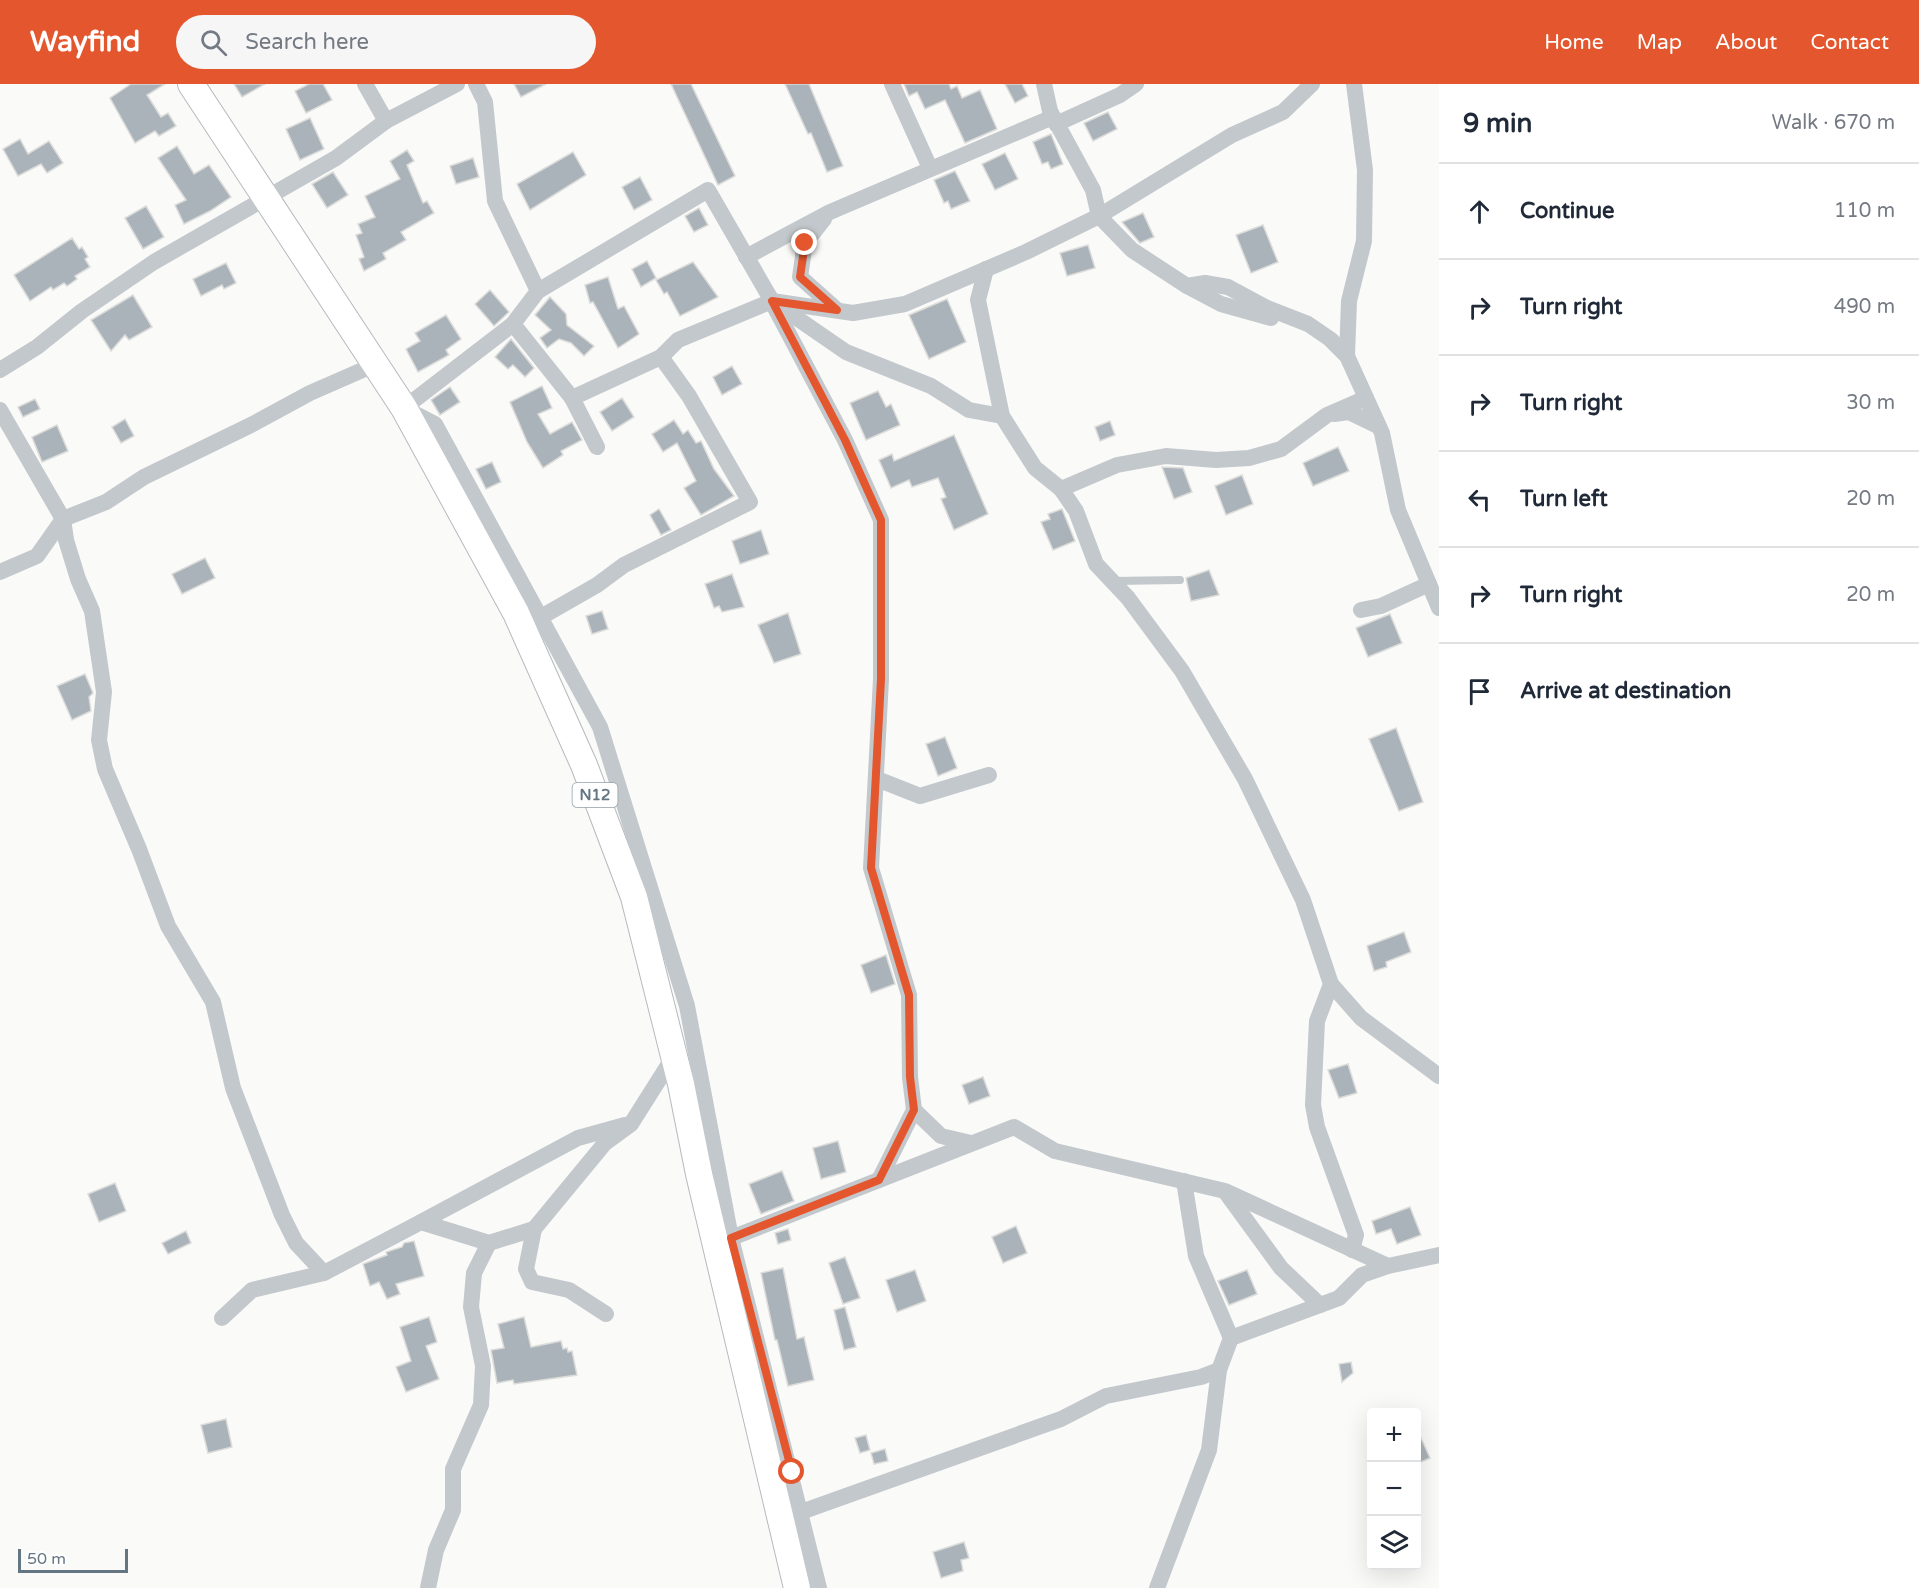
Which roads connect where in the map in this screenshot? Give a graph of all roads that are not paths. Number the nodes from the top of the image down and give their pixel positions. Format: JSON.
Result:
{"nodes":[{"id":1,"x":191,"y":84,"type":"edge"},
{"id":2,"x":365,"y":84,"type":"edge"},
{"id":3,"x":457,"y":84,"type":"edge"},
{"id":4,"x":476,"y":84,"type":"edge"},
{"id":5,"x":892,"y":84,"type":"edge"},
{"id":6,"x":1044,"y":84,"type":"edge"},
{"id":7,"x":1136,"y":84,"type":"edge"},
{"id":8,"x":1312,"y":84,"type":"edge"},
{"id":9,"x":1354,"y":84,"type":"edge"},
{"id":10,"x":1055,"y":120,"type":"junction"},
{"id":11,"x":386,"y":121,"type":"junction"},
{"id":12,"x":930,"y":168,"type":"junction"},
{"id":13,"x":265,"y":197,"type":"junction"},
{"id":14,"x":830,"y":212,"type":"junction"},
{"id":15,"x":1099,"y":216,"type":"junction"},
{"id":16,"x":746,"y":257,"type":"junction"},
{"id":17,"x":986,"y":269,"type":"junction"},
{"id":18,"x":954,"y":283,"type":"junction"},
{"id":19,"x":538,"y":291,"type":"junction"},
{"id":20,"x":978,"y":300,"type":"junction"},
{"id":21,"x":772,"y":301,"type":"junction"},
{"id":22,"x":837,"y":310,"type":"junction"},
{"id":23,"x":513,"y":324,"type":"junction"},
{"id":24,"x":1347,"y":356,"type":"junction"},
{"id":25,"x":661,"y":357,"type":"junction"},
{"id":26,"x":374,"y":365,"type":"junction"},
{"id":27,"x":0,"y":370,"type":"edge"},
{"id":28,"x":572,"y":398,"type":"junction"},
{"id":29,"x":1366,"y":398,"type":"junction"},
{"id":30,"x":404,"y":408,"type":"junction"},
{"id":31,"x":0,"y":410,"type":"edge"},
{"id":32,"x":1327,"y":415,"type":"junction"},
{"id":33,"x":1002,"y":416,"type":"junction"},
{"id":34,"x":1378,"y":426,"type":"junction"},
{"id":35,"x":597,"y":447,"type":"dead end"},
{"id":36,"x":1061,"y":489,"type":"junction"},
{"id":37,"x":63,"y":519,"type":"junction"},
{"id":38,"x":0,"y":572,"type":"edge"},
{"id":39,"x":1180,"y":580,"type":"dead end"},
{"id":40,"x":1112,"y":581,"type":"junction"},
{"id":41,"x":1429,"y":584,"type":"junction"},
{"id":42,"x":1439,"y":608,"type":"edge"},
{"id":43,"x":1361,"y":610,"type":"dead end"},
{"id":44,"x":540,"y":617,"type":"junction"},
{"id":45,"x":988,"y":775,"type":"dead end"},
{"id":46,"x":877,"y":779,"type":"junction"},
{"id":47,"x":1331,"y":984,"type":"junction"},
{"id":48,"x":674,"y":1056,"type":"junction"},
{"id":49,"x":1439,"y":1076,"type":"edge"},
{"id":50,"x":914,"y":1110,"type":"junction"},
{"id":51,"x":631,"y":1124,"type":"junction"},
{"id":52,"x":971,"y":1143,"type":"junction"},
{"id":53,"x":879,"y":1180,"type":"junction"},
{"id":54,"x":1184,"y":1181,"type":"junction"},
{"id":55,"x":1225,"y":1191,"type":"junction"},
{"id":56,"x":421,"y":1222,"type":"junction"},
{"id":57,"x":534,"y":1229,"type":"junction"},
{"id":58,"x":724,"y":1241,"type":"junction"},
{"id":59,"x":489,"y":1243,"type":"junction"},
{"id":60,"x":1352,"y":1250,"type":"junction"},
{"id":61,"x":1439,"y":1255,"type":"edge"},
{"id":62,"x":1388,"y":1266,"type":"junction"},
{"id":63,"x":324,"y":1273,"type":"junction"},
{"id":64,"x":1320,"y":1305,"type":"junction"},
{"id":65,"x":606,"y":1314,"type":"dead end"},
{"id":66,"x":222,"y":1318,"type":"dead end"},
{"id":67,"x":1231,"y":1338,"type":"junction"},
{"id":68,"x":1219,"y":1370,"type":"junction"},
{"id":69,"x":801,"y":1512,"type":"junction"},
{"id":70,"x":428,"y":1588,"type":"edge"},
{"id":71,"x":797,"y":1588,"type":"edge"},
{"id":72,"x":819,"y":1588,"type":"edge"},
{"id":73,"x":1157,"y":1588,"type":"edge"}],
"edges":[{"from":1,"to":13,"type":"main road","number":"N12"},
{"from":2,"to":11,"type":"street"},
{"from":3,"to":11,"type":"street"},
{"from":4,"to":19,"type":"street"},
{"from":5,"to":12,"type":"street"},
{"from":6,"to":10,"type":"street"},
{"from":7,"to":10,"type":"street"},
{"from":8,"to":15,"type":"street"},
{"from":9,"to":24,"type":"street"},
{"from":10,"to":12,"type":"street"},
{"from":10,"to":15,"type":"street"},
{"from":11,"to":13,"type":"street"},
{"from":12,"to":14,"type":"street"},
{"from":13,"to":26,"type":"main road","number":"N12"},
{"from":13,"to":27,"type":"street"},
{"from":14,"to":16,"type":"street"},
{"from":14,"to":22,"type":"street"},
{"from":15,"to":17,"type":"street"},
{"from":15,"to":24,"type":"street"},
{"from":16,"to":19,"type":"street"},
{"from":16,"to":21,"type":"street"},
{"from":17,"to":18,"type":"street"},
{"from":17,"to":20,"type":"street"},
{"from":18,"to":20,"type":"street"},
{"from":18,"to":22,"type":"street"},
{"from":19,"to":23,"type":"street"},
{"from":20,"to":33,"type":"street"},
{"from":21,"to":22,"type":"street"},
{"from":21,"to":25,"type":"street"},
{"from":21,"to":33,"type":"street"},
{"from":21,"to":46,"type":"street"},
{"from":23,"to":28,"type":"street"},
{"from":23,"to":30,"type":"street"},
{"from":24,"to":29,"type":"street"},
{"from":25,"to":28,"type":"street"},
{"from":25,"to":44,"type":"street"},
{"from":26,"to":30,"type":"main road","number":"N12"},
{"from":26,"to":37,"type":"street"},
{"from":28,"to":35,"type":"street"},
{"from":29,"to":32,"type":"street"},
{"from":29,"to":34,"type":"street"},
{"from":30,"to":44,"type":"street"},
{"from":30,"to":48,"type":"main road","number":"N12"},
{"from":31,"to":37,"type":"street"},
{"from":32,"to":34,"type":"street"},
{"from":32,"to":36,"type":"street"},
{"from":33,"to":36,"type":"street"},
{"from":34,"to":41,"type":"street"},
{"from":36,"to":40,"type":"street"},
{"from":37,"to":38,"type":"street"},
{"from":37,"to":63,"type":"street"},
{"from":39,"to":40,"type":"lane"},
{"from":40,"to":47,"type":"street"},
{"from":41,"to":42,"type":"street"},
{"from":41,"to":43,"type":"street"},
{"from":44,"to":58,"type":"street"},
{"from":45,"to":46,"type":"street"},
{"from":46,"to":50,"type":"street"},
{"from":47,"to":49,"type":"street"},
{"from":47,"to":60,"type":"street"},
{"from":48,"to":51,"type":"street"},
{"from":48,"to":58,"type":"main road","number":"N12"},
{"from":50,"to":52,"type":"street"},
{"from":50,"to":53,"type":"street"},
{"from":51,"to":56,"type":"street"},
{"from":51,"to":57,"type":"street"},
{"from":52,"to":53,"type":"street"},
{"from":52,"to":54,"type":"street"},
{"from":53,"to":58,"type":"street"},
{"from":54,"to":55,"type":"street"},
{"from":54,"to":67,"type":"street"},
{"from":55,"to":60,"type":"street"},
{"from":55,"to":64,"type":"street"},
{"from":56,"to":59,"type":"street"},
{"from":56,"to":63,"type":"street"},
{"from":57,"to":59,"type":"street"},
{"from":57,"to":65,"type":"street"},
{"from":58,"to":69,"type":"street"},
{"from":58,"to":71,"type":"main road","number":"N12"},
{"from":59,"to":70,"type":"street"},
{"from":60,"to":62,"type":"street"},
{"from":61,"to":62,"type":"street"},
{"from":62,"to":64,"type":"street"},
{"from":63,"to":66,"type":"street"},
{"from":64,"to":67,"type":"street"},
{"from":67,"to":68,"type":"street"},
{"from":68,"to":69,"type":"street"},
{"from":68,"to":73,"type":"street"},
{"from":69,"to":72,"type":"street"}]}
